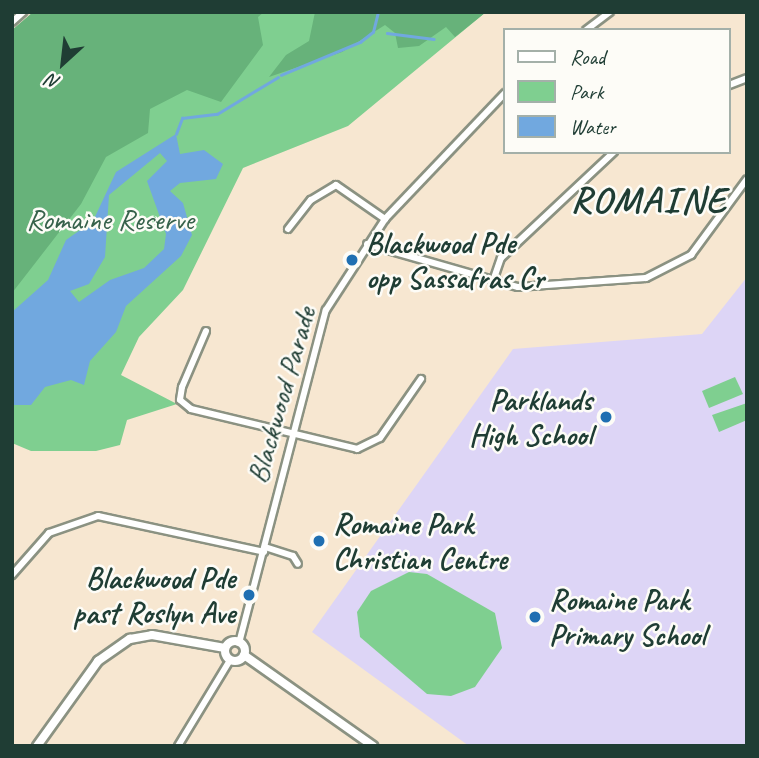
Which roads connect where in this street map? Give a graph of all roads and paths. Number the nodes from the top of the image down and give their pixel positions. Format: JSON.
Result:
{"nodes":[{"id":1,"x":23,"y":12,"type":"edge"},
{"id":2,"x":610,"y":12,"type":"edge"},
{"id":3,"x":12,"y":22,"type":"edge"},
{"id":4,"x":589,"y":28,"type":"edge"},
{"id":5,"x":504,"y":94,"type":"edge"},
{"id":6,"x":612,"y":154,"type":"edge"},
{"id":7,"x":747,"y":179,"type":"edge"},
{"id":8,"x":385,"y":219,"type":"junction"},
{"id":9,"x":288,"y":229,"type":"dead end"},
{"id":10,"x":367,"y":244,"type":"junction"},
{"id":11,"x":494,"y":281,"type":"junction"},
{"id":12,"x":206,"y":331,"type":"dead end"},
{"id":13,"x":421,"y":379,"type":"dead end"},
{"id":14,"x":291,"y":434,"type":"junction"},
{"id":15,"x":264,"y":550,"type":"junction"},
{"id":16,"x":298,"y":564,"type":"dead end"},
{"id":17,"x":12,"y":575,"type":"edge"},
{"id":18,"x":239,"y":643,"type":"junction"},
{"id":19,"x":225,"y":648,"type":"junction"},
{"id":20,"x":244,"y":655,"type":"junction"},
{"id":21,"x":230,"y":660,"type":"junction"},
{"id":22,"x":37,"y":746,"type":"edge"},
{"id":23,"x":178,"y":746,"type":"edge"},
{"id":24,"x":373,"y":746,"type":"edge"}],
"edges":[{"from":1,"to":3,"type":"street"},
{"from":2,"to":4,"type":"street"},
{"from":5,"to":8,"type":"street","name":"Blackwood Parade"},
{"from":6,"to":11,"type":"street"},
{"from":7,"to":11,"type":"street"},
{"from":8,"to":9,"type":"street"},
{"from":8,"to":10,"type":"street","name":"Blackwood Parade"},
{"from":10,"to":11,"type":"street"},
{"from":10,"to":14,"type":"street","name":"Blackwood Parade"},
{"from":12,"to":14,"type":"street"},
{"from":13,"to":14,"type":"street"},
{"from":14,"to":15,"type":"street","name":"Blackwood Parade"},
{"from":15,"to":16,"type":"street"},
{"from":15,"to":17,"type":"street"},
{"from":15,"to":18,"type":"street","name":"Blackwood Parade"},
{"from":18,"to":19,"type":"street"},
{"from":18,"to":20,"type":"street"},
{"from":19,"to":21,"type":"street"},
{"from":19,"to":22,"type":"street"},
{"from":20,"to":21,"type":"street"},
{"from":20,"to":24,"type":"street"},
{"from":21,"to":23,"type":"street"}]}
